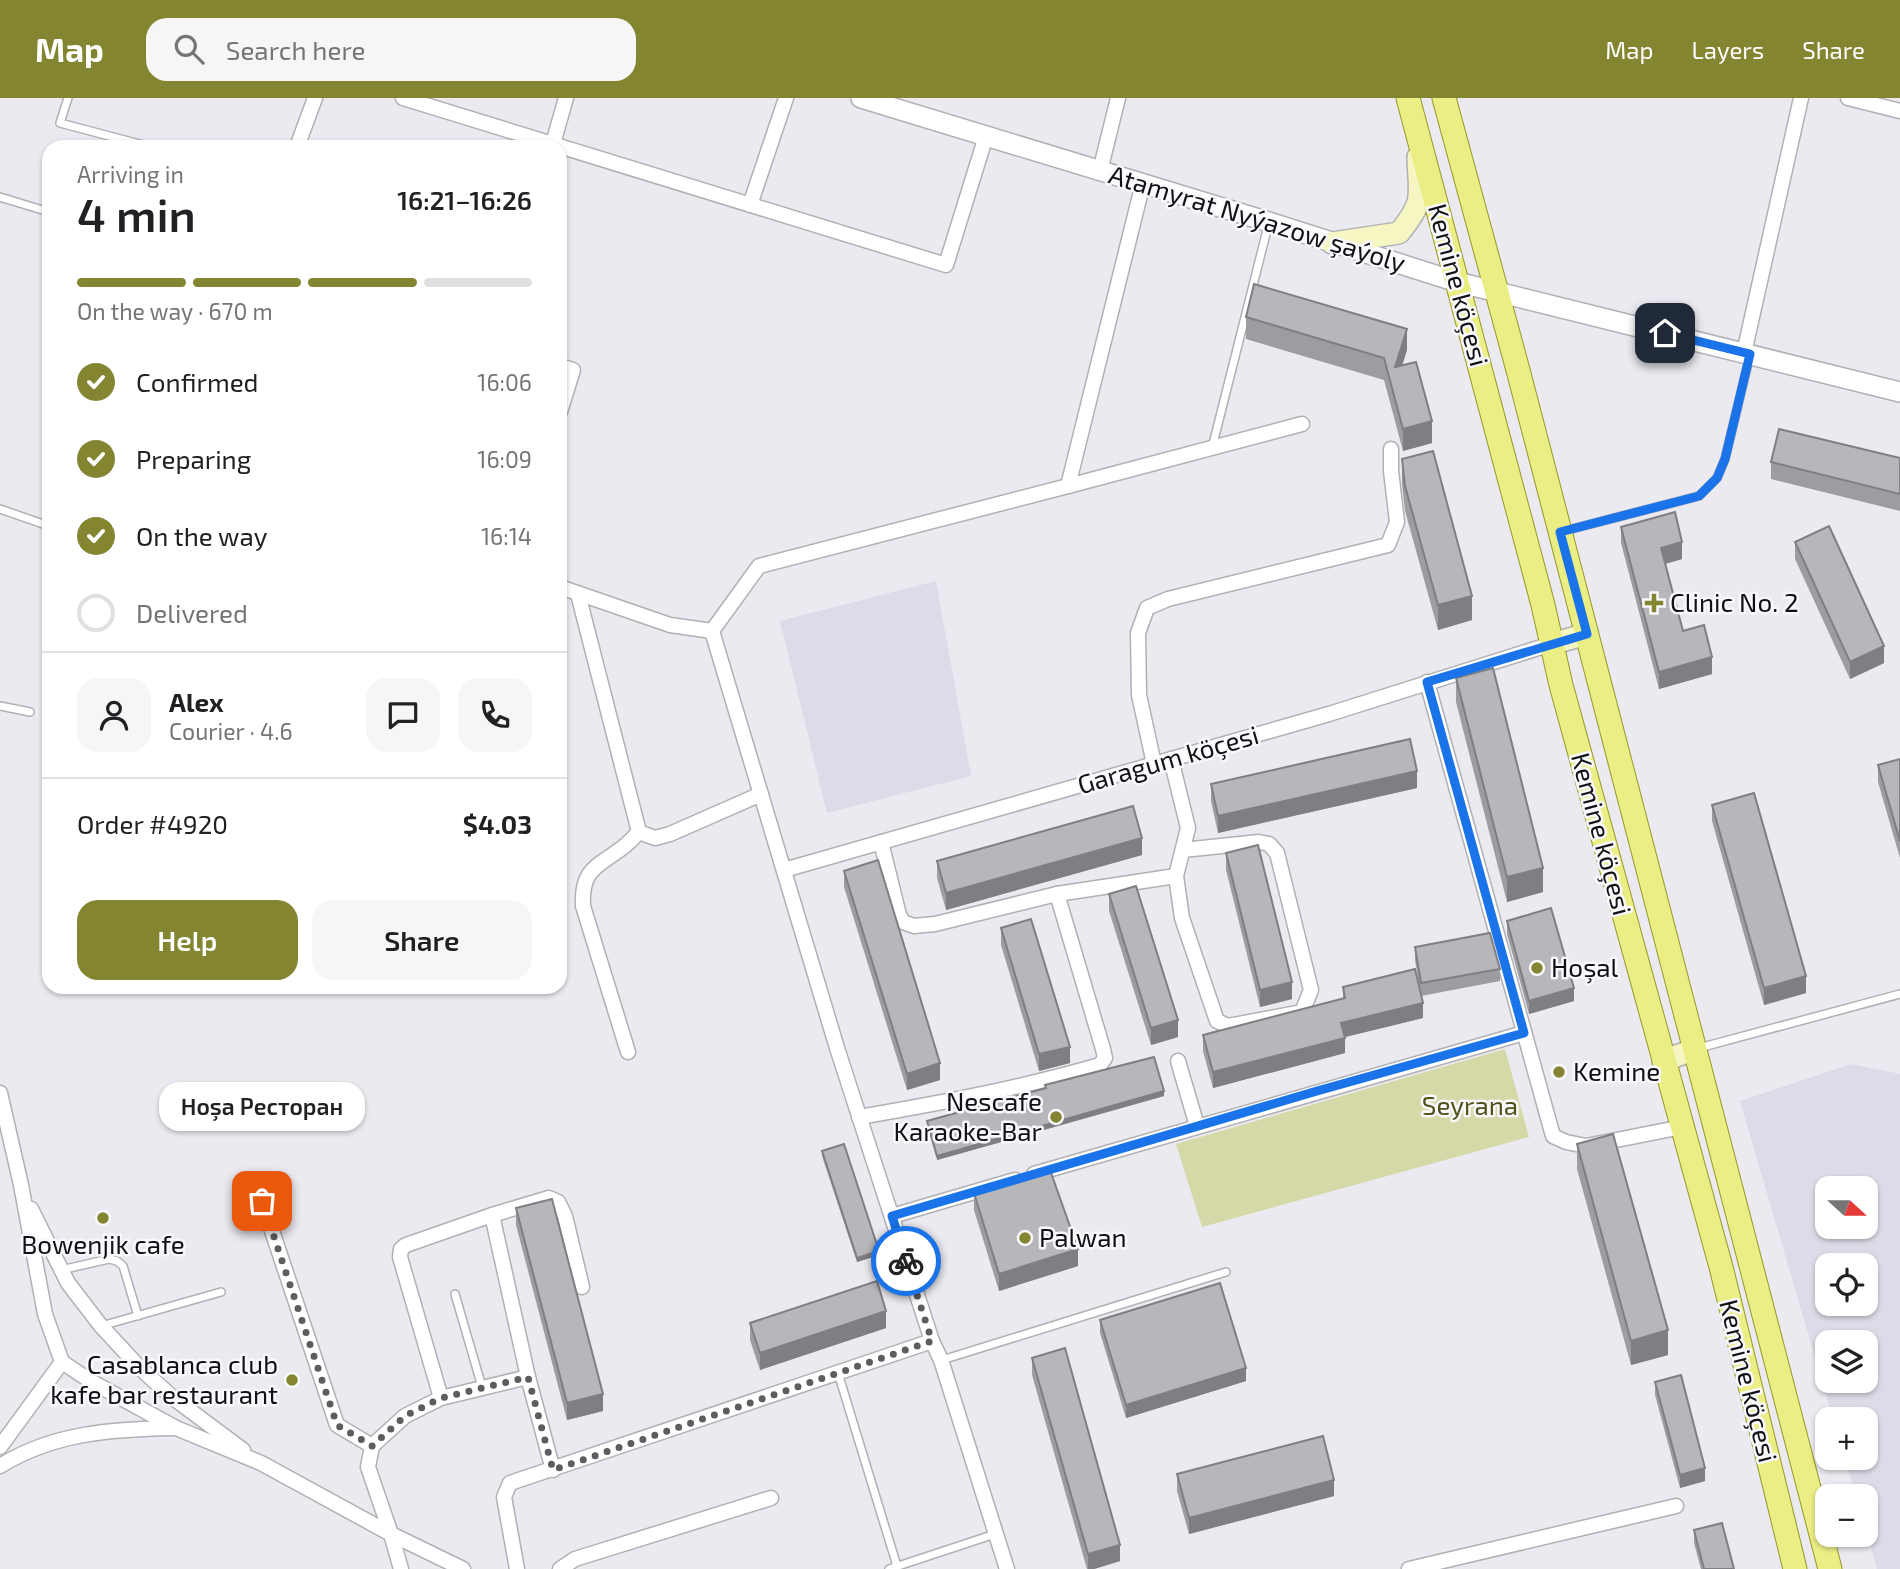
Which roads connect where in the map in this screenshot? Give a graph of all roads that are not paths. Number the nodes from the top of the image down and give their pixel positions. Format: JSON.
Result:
{"nodes":[{"id":1,"x":68,"y":98,"type":"edge"},
{"id":2,"x":315,"y":98,"type":"edge"},
{"id":3,"x":402,"y":98,"type":"edge"},
{"id":4,"x":566,"y":98,"type":"edge"},
{"id":5,"x":786,"y":98,"type":"edge"},
{"id":6,"x":861,"y":98,"type":"edge"},
{"id":7,"x":1118,"y":98,"type":"edge"},
{"id":8,"x":1408,"y":98,"type":"edge"},
{"id":9,"x":1444,"y":98,"type":"edge"},
{"id":10,"x":1801,"y":98,"type":"edge"},
{"id":11,"x":1848,"y":98,"type":"edge"},
{"id":12,"x":1900,"y":111,"type":"edge"},
{"id":13,"x":1417,"y":134,"type":"junction"},
{"id":14,"x":986,"y":136,"type":"junction"},
{"id":15,"x":126,"y":140,"type":"edge"},
{"id":16,"x":300,"y":140,"type":"edge"},
{"id":17,"x":533,"y":140,"type":"edge"},
{"id":18,"x":554,"y":140,"type":"edge"},
{"id":19,"x":567,"y":150,"type":"edge"},
{"id":20,"x":1100,"y":170,"type":"junction"},
{"id":21,"x":1143,"y":184,"type":"junction"},
{"id":22,"x":0,"y":197,"type":"edge"},
{"id":23,"x":750,"y":205,"type":"junction"},
{"id":24,"x":42,"y":210,"type":"edge"},
{"id":25,"x":1269,"y":222,"type":"junction"},
{"id":26,"x":1332,"y":243,"type":"junction"},
{"id":27,"x":1457,"y":282,"type":"junction"},
{"id":28,"x":1497,"y":293,"type":"junction"},
{"id":29,"x":1747,"y":354,"type":"junction"},
{"id":30,"x":567,"y":368,"type":"edge"},
{"id":31,"x":567,"y":389,"type":"edge"},
{"id":32,"x":1900,"y":392,"type":"edge"},
{"id":33,"x":1302,"y":424,"type":"dead end"},
{"id":34,"x":1212,"y":447,"type":"junction"},
{"id":35,"x":1391,"y":449,"type":"dead end"},
{"id":36,"x":1068,"y":486,"type":"junction"},
{"id":37,"x":0,"y":509,"type":"edge"},
{"id":38,"x":42,"y":524,"type":"edge"},
{"id":39,"x":1560,"y":532,"type":"junction"},
{"id":40,"x":567,"y":590,"type":"edge"},
{"id":41,"x":578,"y":594,"type":"junction"},
{"id":42,"x":712,"y":631,"type":"junction"},
{"id":43,"x":1587,"y":634,"type":"junction"},
{"id":44,"x":1551,"y":644,"type":"junction"},
{"id":45,"x":1427,"y":682,"type":"junction"},
{"id":46,"x":0,"y":706,"type":"edge"},
{"id":47,"x":30,"y":712,"type":"dead end"},
{"id":48,"x":1171,"y":759,"type":"junction"},
{"id":49,"x":1154,"y":764,"type":"junction"},
{"id":50,"x":761,"y":794,"type":"junction"},
{"id":51,"x":639,"y":832,"type":"junction"},
{"id":52,"x":880,"y":842,"type":"junction"},
{"id":53,"x":1183,"y":850,"type":"junction"},
{"id":54,"x":784,"y":870,"type":"junction"},
{"id":55,"x":1176,"y":876,"type":"junction"},
{"id":56,"x":1057,"y":894,"type":"junction"},
{"id":57,"x":1900,"y":994,"type":"edge"},
{"id":58,"x":1524,"y":1033,"type":"junction"},
{"id":59,"x":1695,"y":1049,"type":"junction"},
{"id":60,"x":628,"y":1052,"type":"dead end"},
{"id":61,"x":1178,"y":1061,"type":"dead end"},
{"id":62,"x":1664,"y":1061,"type":"junction"},
{"id":63,"x":0,"y":1093,"type":"edge"},
{"id":64,"x":859,"y":1117,"type":"junction"},
{"id":65,"x":1197,"y":1126,"type":"junction"},
{"id":66,"x":1682,"y":1127,"type":"junction"},
{"id":67,"x":6,"y":1146,"type":"edge"},
{"id":68,"x":21,"y":1185,"type":"junction"},
{"id":69,"x":262,"y":1201,"type":"dead end"},
{"id":70,"x":492,"y":1215,"type":"junction"},
{"id":71,"x":892,"y":1216,"type":"junction"},
{"id":72,"x":61,"y":1270,"type":"junction"},
{"id":73,"x":1226,"y":1272,"type":"dead end"},
{"id":74,"x":582,"y":1287,"type":"dead end"},
{"id":75,"x":221,"y":1292,"type":"dead end"},
{"id":76,"x":455,"y":1294,"type":"dead end"},
{"id":77,"x":138,"y":1316,"type":"junction"},
{"id":78,"x":102,"y":1326,"type":"junction"},
{"id":79,"x":932,"y":1341,"type":"junction"},
{"id":80,"x":941,"y":1360,"type":"junction"},
{"id":81,"x":62,"y":1362,"type":"junction"},
{"id":82,"x":838,"y":1373,"type":"junction"},
{"id":83,"x":528,"y":1377,"type":"junction"},
{"id":84,"x":482,"y":1388,"type":"junction"},
{"id":85,"x":441,"y":1398,"type":"junction"},
{"id":86,"x":176,"y":1428,"type":"junction"},
{"id":87,"x":372,"y":1446,"type":"junction"},
{"id":88,"x":0,"y":1447,"type":"edge"},
{"id":89,"x":261,"y":1463,"type":"junction"},
{"id":90,"x":0,"y":1466,"type":"edge"},
{"id":91,"x":553,"y":1470,"type":"junction"},
{"id":92,"x":771,"y":1498,"type":"dead end"},
{"id":93,"x":1675,"y":1506,"type":"dead end"},
{"id":94,"x":391,"y":1534,"type":"junction"},
{"id":95,"x":996,"y":1534,"type":"junction"},
{"id":96,"x":1455,"y":1565,"type":"edge"},
{"id":97,"x":893,"y":1568,"type":"edge"},
{"id":98,"x":401,"y":1569,"type":"edge"},
{"id":99,"x":463,"y":1569,"type":"edge"},
{"id":100,"x":517,"y":1569,"type":"edge"},
{"id":101,"x":560,"y":1569,"type":"edge"},
{"id":102,"x":1007,"y":1569,"type":"edge"},
{"id":103,"x":1409,"y":1569,"type":"edge"},
{"id":104,"x":1795,"y":1569,"type":"edge"},
{"id":105,"x":1830,"y":1569,"type":"edge"}],
"edges":[{"from":1,"to":15,"type":"lane"},
{"from":2,"to":16,"type":"street"},
{"from":3,"to":17,"type":"street"},
{"from":4,"to":18,"type":"street"},
{"from":5,"to":23,"type":"street"},
{"from":6,"to":14,"type":"street","name":"Atamyrat Nyýazow şaýoly"},
{"from":7,"to":20,"type":"street"},
{"from":8,"to":13,"type":"main road","name":"Kemine köçesi"},
{"from":9,"to":28,"type":"main road","name":"Kemine köçesi"},
{"from":10,"to":29,"type":"street"},
{"from":11,"to":12,"type":"street"},
{"from":13,"to":26,"type":"main road"},
{"from":13,"to":27,"type":"main road","name":"Kemine köçesi"},
{"from":14,"to":20,"type":"street","name":"Atamyrat Nyýazow şaýoly"},
{"from":14,"to":23,"type":"street"},
{"from":19,"to":23,"type":"street"},
{"from":20,"to":21,"type":"street","name":"Atamyrat Nyýazow şaýoly"},
{"from":21,"to":25,"type":"street","name":"Atamyrat Nyýazow şaýoly"},
{"from":21,"to":36,"type":"street"},
{"from":22,"to":24,"type":"lane"},
{"from":25,"to":26,"type":"street","name":"Atamyrat Nyýazow şaýoly"},
{"from":25,"to":34,"type":"lane"},
{"from":26,"to":27,"type":"street","name":"Atamyrat Nyýazow şaýoly"},
{"from":27,"to":28,"type":"street","name":"Atamyrat Nyýazow şaýoly"},
{"from":27,"to":44,"type":"main road","name":"Kemine köçesi"},
{"from":28,"to":29,"type":"street","name":"Atamyrat Nyýazow şaýoly"},
{"from":28,"to":39,"type":"main road","name":"Kemine köçesi"},
{"from":29,"to":32,"type":"street","name":"Atamyrat Nyýazow şaýoly"},
{"from":29,"to":39,"type":"lane"},
{"from":30,"to":31,"type":"street"},
{"from":33,"to":34,"type":"street"},
{"from":34,"to":36,"type":"street"},
{"from":35,"to":49,"type":"street"},
{"from":36,"to":42,"type":"street"},
{"from":37,"to":38,"type":"lane"},
{"from":39,"to":43,"type":"main road","name":"Kemine köçesi"},
{"from":40,"to":41,"type":"street"},
{"from":41,"to":42,"type":"street"},
{"from":41,"to":51,"type":"street"},
{"from":42,"to":50,"type":"street"},
{"from":43,"to":44,"type":"main road"},
{"from":43,"to":59,"type":"main road","name":"Kemine köçesi"},
{"from":44,"to":45,"type":"street","name":"Garagum köçesi"},
{"from":44,"to":62,"type":"main road","name":"Kemine köçesi"},
{"from":45,"to":48,"type":"street","name":"Garagum köçesi"},
{"from":45,"to":58,"type":"street"},
{"from":46,"to":47,"type":"lane"},
{"from":48,"to":49,"type":"street","name":"Garagum köçesi"},
{"from":48,"to":53,"type":"street"},
{"from":49,"to":52,"type":"street","name":"Garagum köçesi"},
{"from":50,"to":51,"type":"street"},
{"from":50,"to":54,"type":"street"},
{"from":51,"to":60,"type":"street"},
{"from":52,"to":54,"type":"street","name":"Garagum köçesi"},
{"from":52,"to":56,"type":"street"},
{"from":53,"to":55,"type":"street"},
{"from":53,"to":55,"type":"street"},
{"from":54,"to":64,"type":"street"},
{"from":55,"to":56,"type":"street"},
{"from":56,"to":64,"type":"street"},
{"from":57,"to":59,"type":"lane"},
{"from":58,"to":65,"type":"street"},
{"from":58,"to":66,"type":"street"},
{"from":59,"to":62,"type":"main road"},
{"from":59,"to":105,"type":"main road","name":"Kemine köçesi"},
{"from":61,"to":65,"type":"street"},
{"from":62,"to":66,"type":"main road","name":"Kemine köçesi"},
{"from":63,"to":67,"type":"street"},
{"from":64,"to":71,"type":"street"},
{"from":65,"to":71,"type":"street"},
{"from":66,"to":104,"type":"main road","name":"Kemine köçesi"},
{"from":67,"to":68,"type":"street"},
{"from":68,"to":72,"type":"street"},
{"from":68,"to":81,"type":"street"},
{"from":69,"to":87,"type":"street"},
{"from":70,"to":74,"type":"street"},
{"from":70,"to":83,"type":"street"},
{"from":70,"to":85,"type":"street"},
{"from":71,"to":79,"type":"street"},
{"from":72,"to":77,"type":"lane"},
{"from":72,"to":78,"type":"street"},
{"from":73,"to":80,"type":"lane"},
{"from":75,"to":77,"type":"lane"},
{"from":76,"to":84,"type":"lane"},
{"from":77,"to":78,"type":"lane"},
{"from":78,"to":89,"type":"street"},
{"from":79,"to":80,"type":"street"},
{"from":79,"to":82,"type":"street"},
{"from":80,"to":95,"type":"street"},
{"from":81,"to":86,"type":"street"},
{"from":81,"to":88,"type":"street"},
{"from":82,"to":91,"type":"street"},
{"from":82,"to":97,"type":"lane"},
{"from":83,"to":84,"type":"street"},
{"from":83,"to":91,"type":"street"},
{"from":84,"to":85,"type":"street"},
{"from":85,"to":87,"type":"street"},
{"from":86,"to":89,"type":"street"},
{"from":86,"to":90,"type":"street"},
{"from":87,"to":94,"type":"street"},
{"from":89,"to":94,"type":"street"},
{"from":91,"to":100,"type":"street"},
{"from":92,"to":101,"type":"street"},
{"from":93,"to":96,"type":"street"},
{"from":94,"to":98,"type":"street"},
{"from":94,"to":99,"type":"street"},
{"from":95,"to":97,"type":"lane"},
{"from":95,"to":102,"type":"street"},
{"from":96,"to":103,"type":"street"}]}
